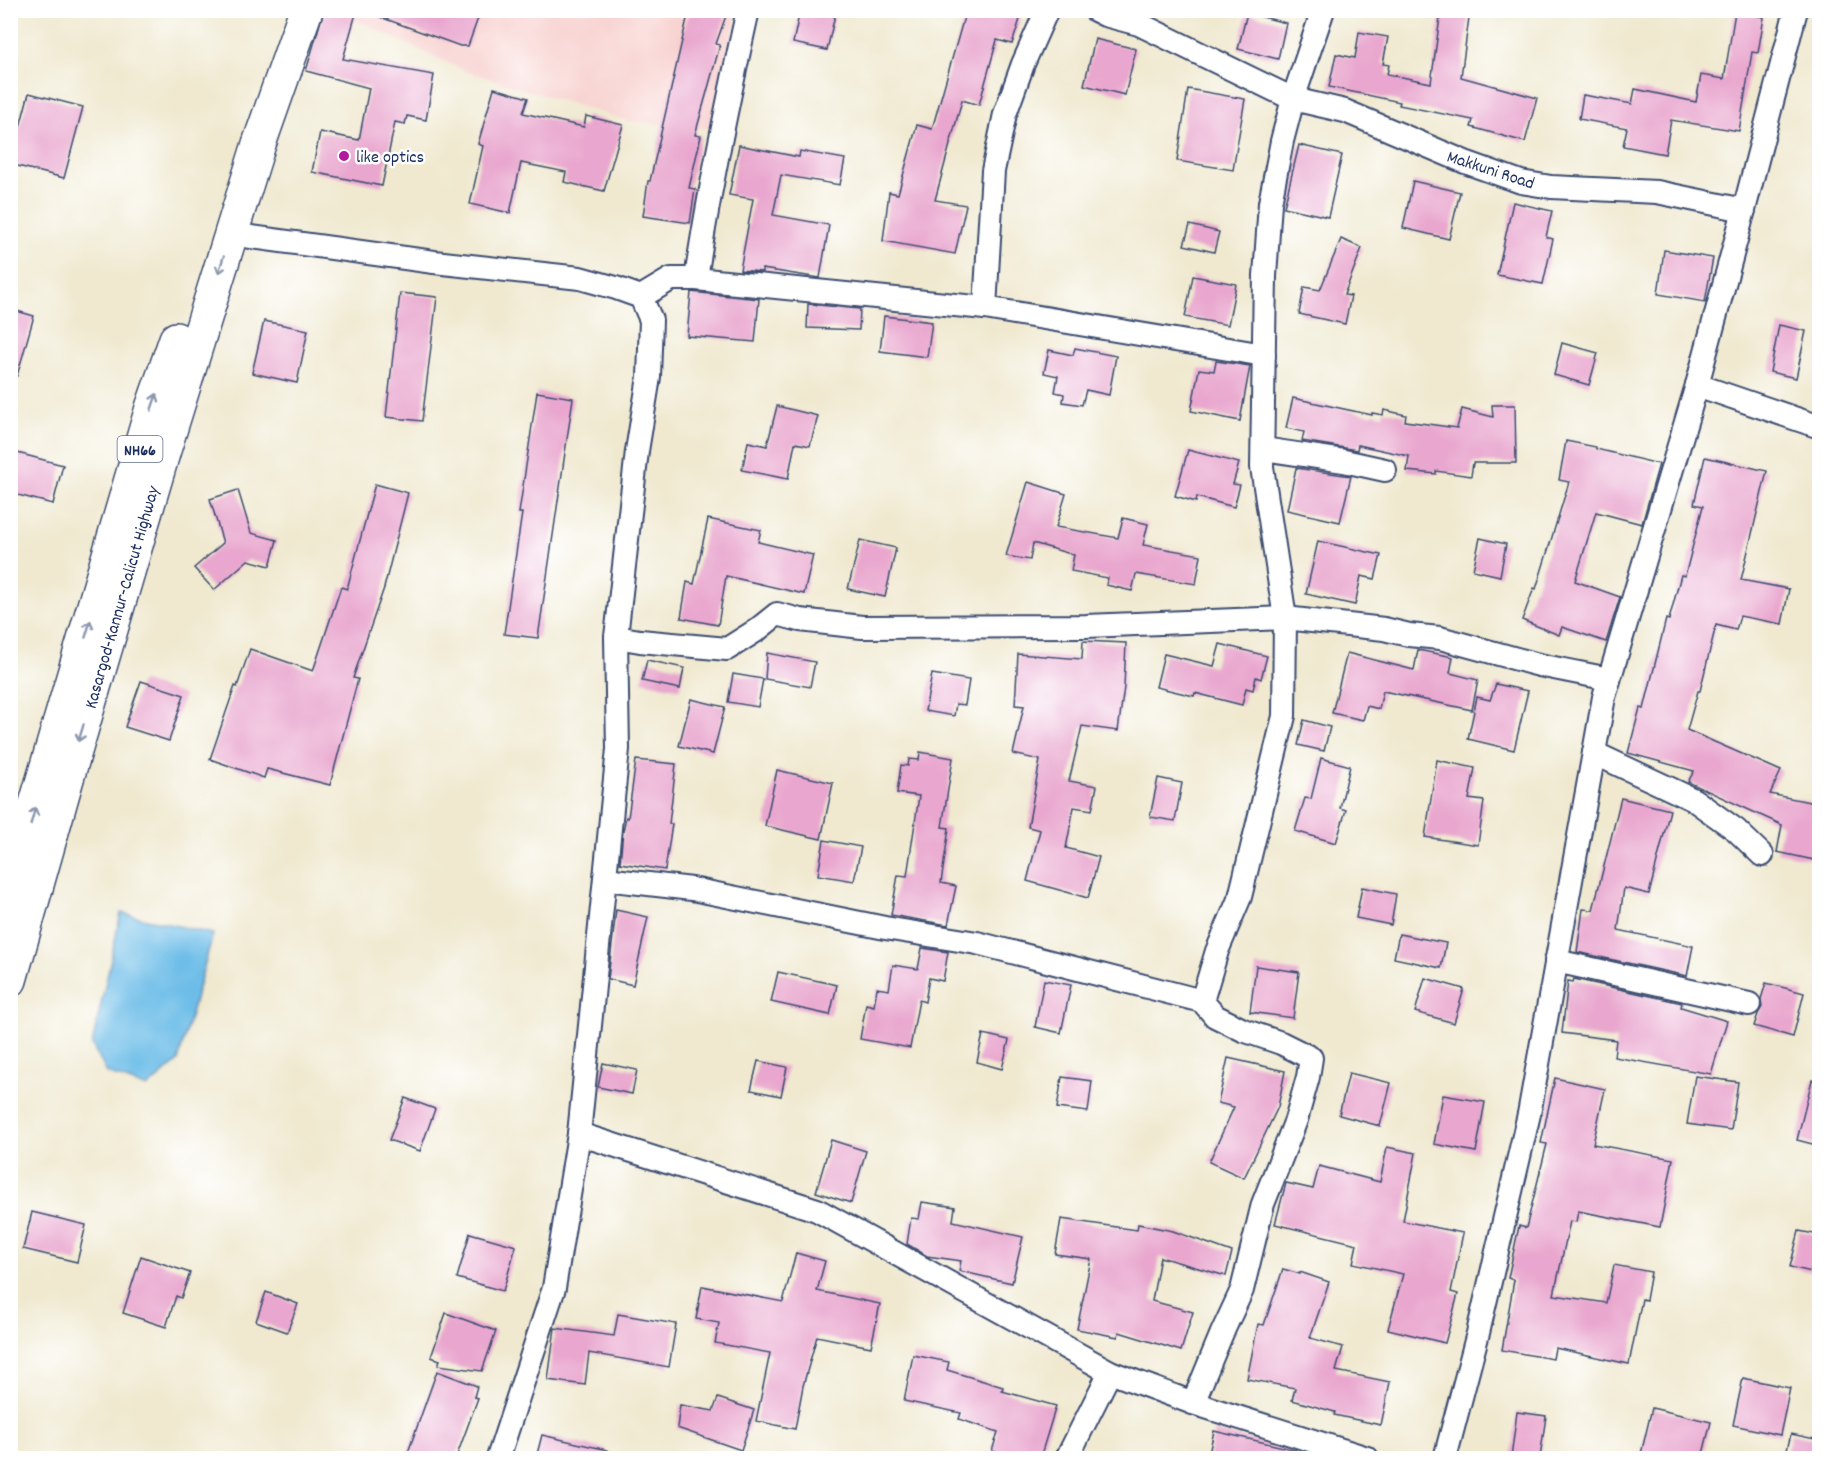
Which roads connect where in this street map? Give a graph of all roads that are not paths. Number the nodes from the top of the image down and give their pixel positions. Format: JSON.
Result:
{"nodes":[{"id":1,"x":284,"y":10,"type":"edge"},
{"id":2,"x":306,"y":10,"type":"edge"},
{"id":3,"x":748,"y":10,"type":"edge"},
{"id":4,"x":1047,"y":10,"type":"edge"},
{"id":5,"x":1095,"y":10,"type":"edge"},
{"id":6,"x":1323,"y":10,"type":"edge"},
{"id":7,"x":1796,"y":10,"type":"edge"},
{"id":8,"x":1140,"y":17,"type":"edge"},
{"id":9,"x":1293,"y":99,"type":"junction"},
{"id":10,"x":1744,"y":210,"type":"junction"},
{"id":11,"x":230,"y":234,"type":"junction"},
{"id":12,"x":696,"y":279,"type":"junction"},
{"id":13,"x":641,"y":297,"type":"junction"},
{"id":14,"x":985,"y":308,"type":"junction"},
{"id":15,"x":1264,"y":355,"type":"junction"},
{"id":16,"x":1697,"y":385,"type":"junction"},
{"id":17,"x":1820,"y":427,"type":"edge"},
{"id":18,"x":1263,"y":449,"type":"junction"},
{"id":19,"x":1385,"y":470,"type":"dead end"},
{"id":20,"x":1285,"y":618,"type":"junction"},
{"id":21,"x":616,"y":638,"type":"junction"},
{"id":22,"x":1609,"y":680,"type":"junction"},
{"id":23,"x":1594,"y":753,"type":"junction"},
{"id":24,"x":1762,"y":855,"type":"dead end"},
{"id":25,"x":606,"y":879,"type":"junction"},
{"id":26,"x":10,"y":892,"type":"edge"},
{"id":27,"x":1556,"y":961,"type":"junction"},
{"id":28,"x":10,"y":980,"type":"edge"},
{"id":29,"x":1202,"y":1001,"type":"junction"},
{"id":30,"x":1749,"y":1004,"type":"dead end"},
{"id":31,"x":579,"y":1134,"type":"junction"},
{"id":32,"x":1110,"y":1372,"type":"junction"},
{"id":33,"x":1193,"y":1403,"type":"junction"},
{"id":34,"x":498,"y":1458,"type":"edge"},
{"id":35,"x":1067,"y":1458,"type":"edge"},
{"id":36,"x":1367,"y":1458,"type":"edge"},
{"id":37,"x":1445,"y":1458,"type":"edge"}],
"edges":[{"from":26,"to":1,"type":"highway","name":"Kasargod-Kannur-Calicut Highway","number":"NH66","one_way":true},
{"from":2,"to":11,"type":"highway","name":"Kasargod-Kannur-Calicut Highway","number":"NH66"},
{"from":3,"to":12,"type":"street"},
{"from":4,"to":14,"type":"street"},
{"from":5,"to":8,"type":"street","name":"Makkuni Road"},
{"from":6,"to":9,"type":"street"},
{"from":7,"to":10,"type":"street"},
{"from":8,"to":9,"type":"street","name":"Makkuni Road"},
{"from":9,"to":10,"type":"street","name":"Makkuni Road"},
{"from":9,"to":15,"type":"street"},
{"from":10,"to":16,"type":"street"},
{"from":11,"to":13,"type":"street"},
{"from":11,"to":28,"type":"highway","name":"Kasargod-Kannur-Calicut Highway","number":"NH66","one_way":true},
{"from":12,"to":13,"type":"street"},
{"from":12,"to":14,"type":"street"},
{"from":13,"to":21,"type":"street"},
{"from":14,"to":15,"type":"street"},
{"from":15,"to":18,"type":"street"},
{"from":16,"to":17,"type":"street"},
{"from":16,"to":22,"type":"street"},
{"from":18,"to":19,"type":"street"},
{"from":18,"to":20,"type":"street"},
{"from":20,"to":21,"type":"street"},
{"from":20,"to":22,"type":"street"},
{"from":20,"to":29,"type":"street"},
{"from":21,"to":25,"type":"street"},
{"from":22,"to":23,"type":"street"},
{"from":23,"to":24,"type":"street"},
{"from":23,"to":27,"type":"street"},
{"from":25,"to":29,"type":"street"},
{"from":25,"to":31,"type":"street"},
{"from":27,"to":30,"type":"street"},
{"from":27,"to":37,"type":"street"},
{"from":29,"to":33,"type":"street"},
{"from":31,"to":32,"type":"street"},
{"from":31,"to":34,"type":"street"},
{"from":32,"to":33,"type":"street"},
{"from":32,"to":35,"type":"street"},
{"from":33,"to":36,"type":"street"}]}
